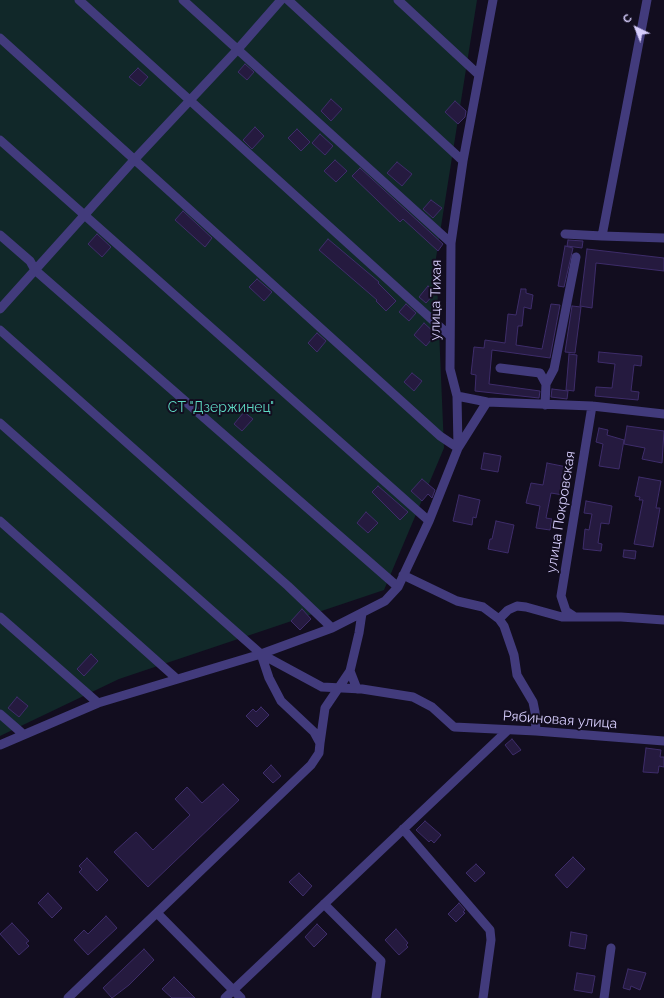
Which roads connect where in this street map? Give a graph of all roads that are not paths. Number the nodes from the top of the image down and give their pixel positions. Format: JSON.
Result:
{"nodes":[{"id":1,"x":79,"y":0,"type":"edge"},
{"id":2,"x":183,"y":0,"type":"edge"},
{"id":3,"x":281,"y":0,"type":"edge"},
{"id":4,"x":288,"y":0,"type":"edge"},
{"id":5,"x":398,"y":0,"type":"edge"},
{"id":6,"x":493,"y":0,"type":"edge"},
{"id":7,"x":647,"y":0,"type":"edge"},
{"id":8,"x":0,"y":38,"type":"edge"},
{"id":9,"x":238,"y":49,"type":"junction"},
{"id":10,"x":479,"y":75,"type":"junction"},
{"id":11,"x":190,"y":101,"type":"junction"},
{"id":12,"x":0,"y":140,"type":"edge"},
{"id":13,"x":134,"y":160,"type":"junction"},
{"id":14,"x":463,"y":162,"type":"junction"},
{"id":15,"x":84,"y":215,"type":"junction"},
{"id":16,"x":565,"y":234,"type":"dead end"},
{"id":17,"x":0,"y":235,"type":"edge"},
{"id":18,"x":602,"y":236,"type":"junction"},
{"id":19,"x":664,"y":238,"type":"edge"},
{"id":20,"x":451,"y":243,"type":"junction"},
{"id":21,"x":576,"y":258,"type":"dead end"},
{"id":22,"x":35,"y":270,"type":"junction"},
{"id":23,"x":0,"y":308,"type":"edge"},
{"id":24,"x":0,"y":330,"type":"edge"},
{"id":25,"x":449,"y":335,"type":"junction"},
{"id":26,"x":500,"y":368,"type":"dead end"},
{"id":27,"x":546,"y":384,"type":"junction"},
{"id":28,"x":458,"y":396,"type":"junction"},
{"id":29,"x":487,"y":402,"type":"junction"},
{"id":30,"x":544,"y":405,"type":"junction"},
{"id":31,"x":592,"y":406,"type":"junction"},
{"id":32,"x":664,"y":414,"type":"edge"},
{"id":33,"x":0,"y":423,"type":"edge"},
{"id":34,"x":458,"y":448,"type":"junction"},
{"id":35,"x":0,"y":521,"type":"edge"},
{"id":36,"x":429,"y":521,"type":"junction"},
{"id":37,"x":403,"y":575,"type":"junction"},
{"id":38,"x":398,"y":587,"type":"junction"},
{"id":39,"x":362,"y":613,"type":"junction"},
{"id":40,"x":0,"y":617,"type":"edge"},
{"id":41,"x":575,"y":617,"type":"junction"},
{"id":42,"x":499,"y":619,"type":"junction"},
{"id":43,"x":664,"y":620,"type":"edge"},
{"id":44,"x":332,"y":628,"type":"junction"},
{"id":45,"x":261,"y":654,"type":"junction"},
{"id":46,"x":350,"y":671,"type":"junction"},
{"id":47,"x":177,"y":679,"type":"junction"},
{"id":48,"x":338,"y":688,"type":"junction"},
{"id":49,"x":357,"y":689,"type":"junction"},
{"id":50,"x":98,"y":703,"type":"junction"},
{"id":51,"x":0,"y":714,"type":"edge"},
{"id":52,"x":508,"y":730,"type":"junction"},
{"id":53,"x":536,"y":731,"type":"junction"},
{"id":54,"x":22,"y":734,"type":"junction"},
{"id":55,"x":664,"y":741,"type":"edge"},
{"id":56,"x":320,"y":743,"type":"junction"},
{"id":57,"x":0,"y":744,"type":"edge"},
{"id":58,"x":403,"y":829,"type":"junction"},
{"id":59,"x":324,"y":904,"type":"junction"},
{"id":60,"x":157,"y":913,"type":"junction"},
{"id":61,"x":611,"y":948,"type":"dead end"},
{"id":62,"x":234,"y":990,"type":"junction"},
{"id":63,"x":68,"y":998,"type":"edge"},
{"id":64,"x":225,"y":998,"type":"edge"},
{"id":65,"x":242,"y":998,"type":"edge"},
{"id":66,"x":376,"y":998,"type":"edge"},
{"id":67,"x":483,"y":998,"type":"edge"},
{"id":68,"x":604,"y":998,"type":"edge"}],
"edges":[{"from":1,"to":11,"type":"street"},
{"from":2,"to":9,"type":"street"},
{"from":3,"to":9,"type":"street"},
{"from":4,"to":14,"type":"street"},
{"from":5,"to":10,"type":"street"},
{"from":6,"to":10,"type":"street","name":"улица Тихая"},
{"from":7,"to":18,"type":"street"},
{"from":8,"to":13,"type":"street"},
{"from":9,"to":11,"type":"street"},
{"from":9,"to":20,"type":"street"},
{"from":10,"to":14,"type":"street","name":"улица Тихая"},
{"from":11,"to":13,"type":"street"},
{"from":11,"to":25,"type":"street"},
{"from":12,"to":15,"type":"street"},
{"from":13,"to":15,"type":"street"},
{"from":13,"to":34,"type":"street"},
{"from":14,"to":20,"type":"street","name":"улица Тихая"},
{"from":15,"to":22,"type":"street"},
{"from":15,"to":36,"type":"street"},
{"from":16,"to":18,"type":"street"},
{"from":17,"to":22,"type":"street"},
{"from":18,"to":19,"type":"street"},
{"from":20,"to":25,"type":"street","name":"улица Тихая"},
{"from":21,"to":27,"type":"street"},
{"from":22,"to":23,"type":"street"},
{"from":22,"to":38,"type":"street"},
{"from":24,"to":44,"type":"street"},
{"from":25,"to":28,"type":"street","name":"улица Тихая"},
{"from":26,"to":27,"type":"street"},
{"from":27,"to":30,"type":"street"},
{"from":28,"to":29,"type":"street"},
{"from":28,"to":34,"type":"street","name":"улица Тихая"},
{"from":29,"to":30,"type":"street"},
{"from":29,"to":34,"type":"street"},
{"from":30,"to":31,"type":"street"},
{"from":31,"to":32,"type":"street"},
{"from":31,"to":41,"type":"street","name":"улица Покровская"},
{"from":33,"to":45,"type":"street"},
{"from":34,"to":36,"type":"street"},
{"from":35,"to":47,"type":"street"},
{"from":36,"to":37,"type":"street"},
{"from":37,"to":38,"type":"street"},
{"from":37,"to":42,"type":"street"},
{"from":38,"to":39,"type":"street"},
{"from":39,"to":44,"type":"street"},
{"from":39,"to":46,"type":"street"},
{"from":40,"to":50,"type":"street"},
{"from":41,"to":42,"type":"street"},
{"from":41,"to":43,"type":"street"},
{"from":42,"to":53,"type":"street"},
{"from":44,"to":45,"type":"street"},
{"from":45,"to":47,"type":"street"},
{"from":45,"to":48,"type":"street"},
{"from":45,"to":56,"type":"street"},
{"from":46,"to":48,"type":"street"},
{"from":46,"to":49,"type":"street"},
{"from":47,"to":50,"type":"street"},
{"from":48,"to":49,"type":"street"},
{"from":48,"to":56,"type":"street"},
{"from":49,"to":52,"type":"street","name":"Рябиновая улица"},
{"from":50,"to":54,"type":"street"},
{"from":51,"to":54,"type":"street"},
{"from":52,"to":53,"type":"street","name":"Рябиновая улица"},
{"from":52,"to":58,"type":"street"},
{"from":53,"to":55,"type":"street","name":"Рябиновая улица"},
{"from":54,"to":57,"type":"street"},
{"from":56,"to":60,"type":"street"},
{"from":58,"to":59,"type":"street"},
{"from":58,"to":67,"type":"street"},
{"from":59,"to":62,"type":"street"},
{"from":59,"to":66,"type":"street"},
{"from":60,"to":62,"type":"street"},
{"from":60,"to":63,"type":"street"},
{"from":61,"to":68,"type":"street"},
{"from":62,"to":64,"type":"street"},
{"from":62,"to":65,"type":"street"}]}
